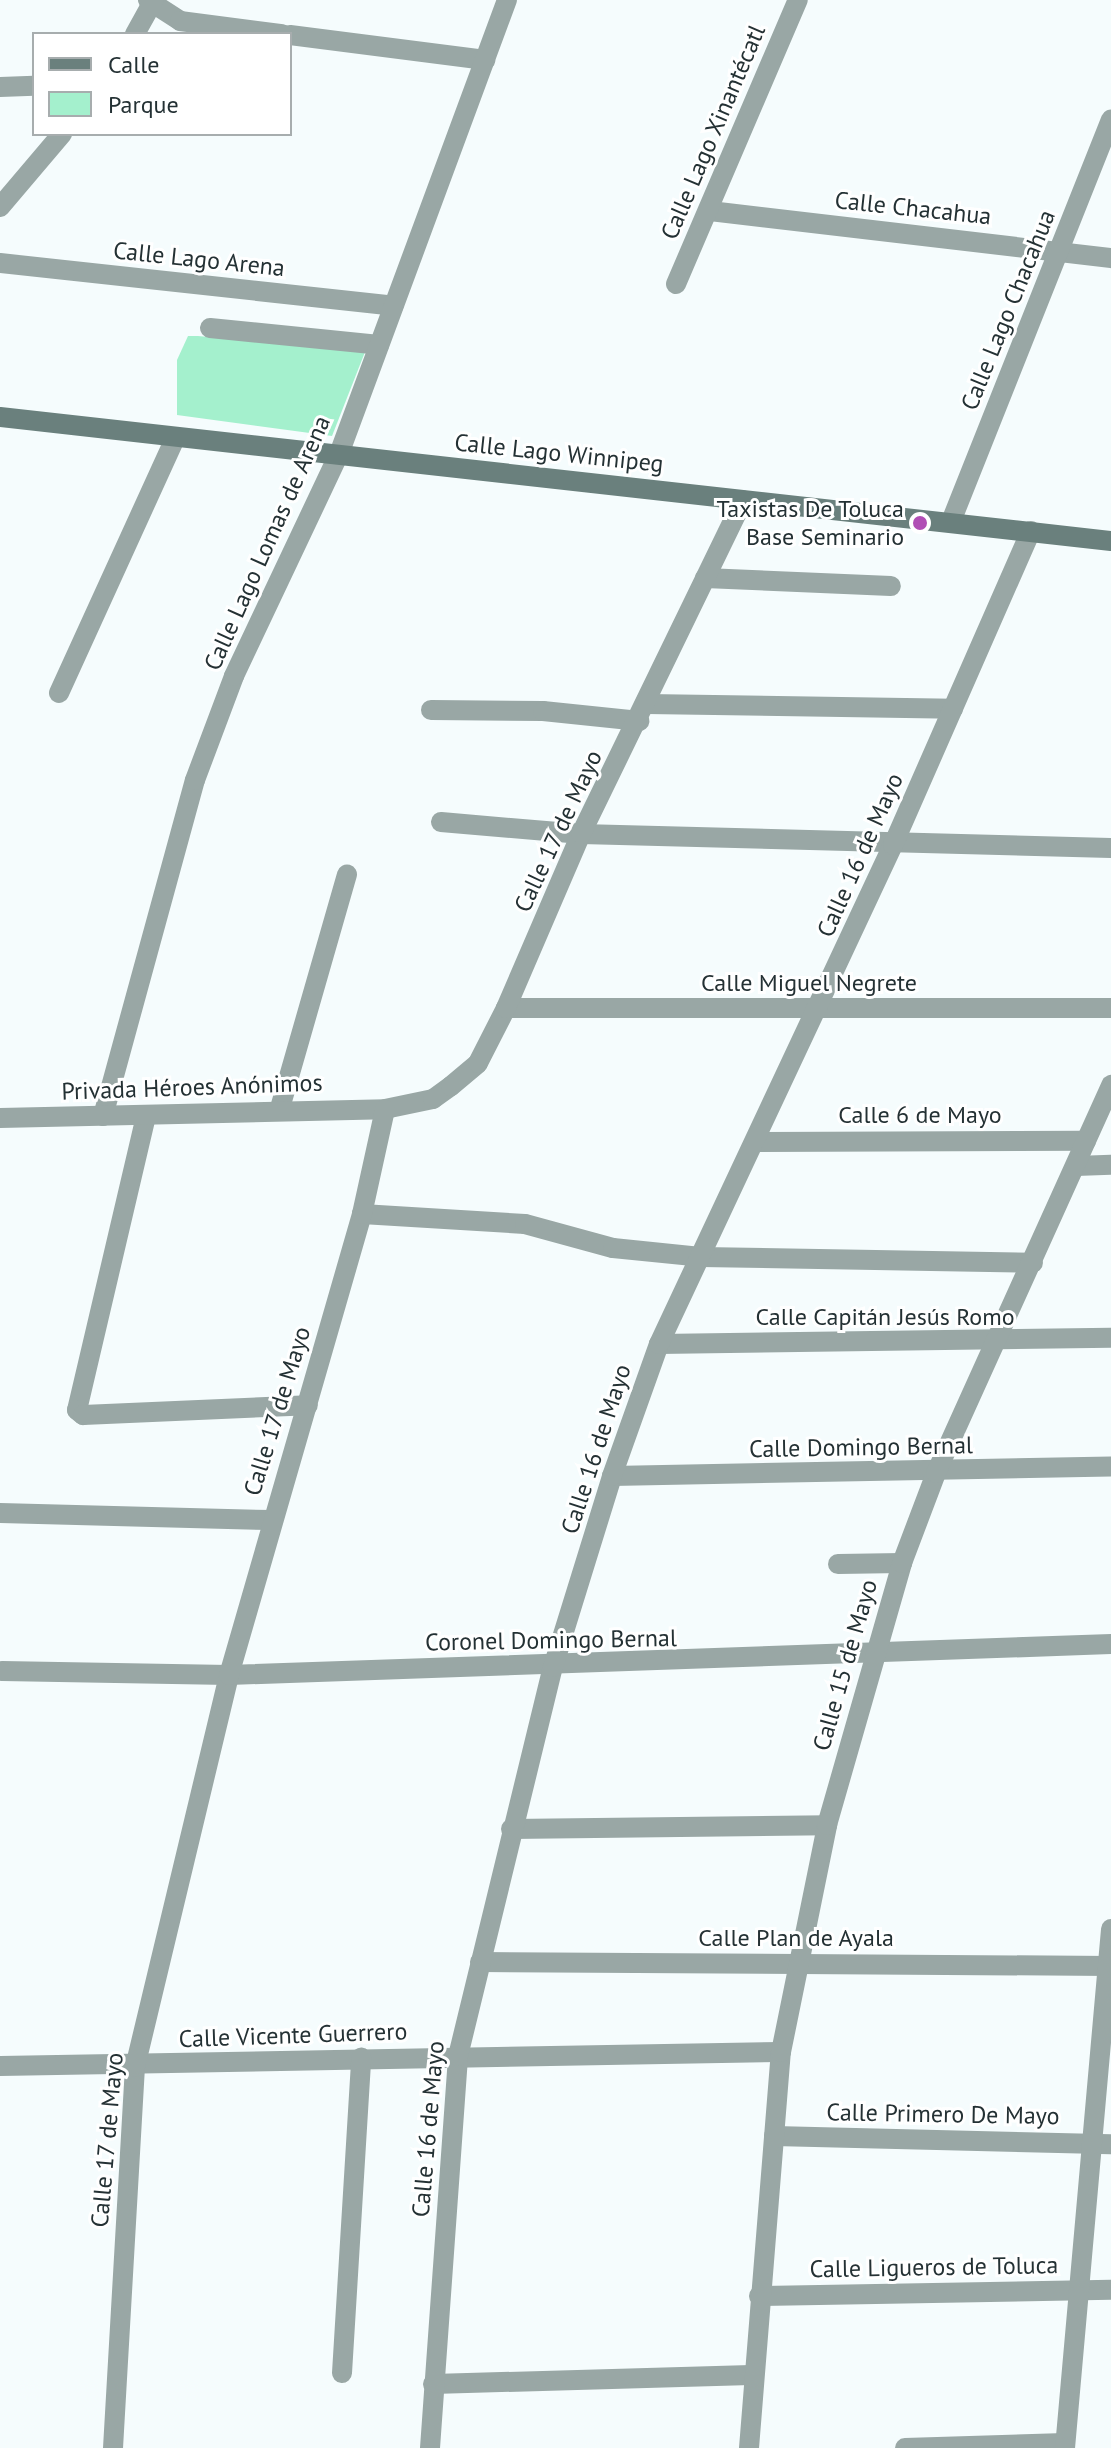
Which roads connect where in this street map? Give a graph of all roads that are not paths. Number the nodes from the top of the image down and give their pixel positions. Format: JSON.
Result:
{"nodes":[{"id":1,"x":507,"y":0,"type":"edge"},
{"id":2,"x":798,"y":0,"type":"edge"},
{"id":3,"x":151,"y":1,"type":"edge"},
{"id":4,"x":136,"y":32,"type":"edge"},
{"id":5,"x":266,"y":32,"type":"edge"},
{"id":6,"x":292,"y":35,"type":"edge"},
{"id":7,"x":485,"y":60,"type":"junction"},
{"id":8,"x":32,"y":86,"type":"edge"},
{"id":9,"x":0,"y":87,"type":"edge"},
{"id":10,"x":1111,"y":119,"type":"edge"},
{"id":11,"x":60,"y":136,"type":"edge"},
{"id":12,"x":1102,"y":163,"type":"edge"},
{"id":13,"x":0,"y":207,"type":"edge"},
{"id":14,"x":710,"y":211,"type":"junction"},
{"id":15,"x":1061,"y":251,"type":"junction"},
{"id":16,"x":1111,"y":258,"type":"edge"},
{"id":17,"x":0,"y":263,"type":"edge"},
{"id":18,"x":676,"y":284,"type":"dead end"},
{"id":19,"x":394,"y":306,"type":"junction"},
{"id":20,"x":210,"y":328,"type":"dead end"},
{"id":21,"x":379,"y":345,"type":"junction"},
{"id":22,"x":0,"y":417,"type":"edge"},
{"id":23,"x":175,"y":439,"type":"junction"},
{"id":24,"x":339,"y":454,"type":"junction"},
{"id":25,"x":743,"y":500,"type":"junction"},
{"id":26,"x":952,"y":519,"type":"junction"},
{"id":27,"x":1031,"y":531,"type":"junction"},
{"id":28,"x":1111,"y":541,"type":"edge"},
{"id":29,"x":705,"y":578,"type":"junction"},
{"id":30,"x":891,"y":586,"type":"dead end"},
{"id":31,"x":59,"y":693,"type":"dead end"},
{"id":32,"x":953,"y":709,"type":"junction"},
{"id":33,"x":431,"y":710,"type":"dead end"},
{"id":34,"x":643,"y":712,"type":"junction"},
{"id":35,"x":441,"y":822,"type":"dead end"},
{"id":36,"x":581,"y":834,"type":"junction"},
{"id":37,"x":893,"y":845,"type":"junction"},
{"id":38,"x":1111,"y":848,"type":"edge"},
{"id":39,"x":347,"y":874,"type":"dead end"},
{"id":40,"x":506,"y":1008,"type":"junction"},
{"id":41,"x":1111,"y":1008,"type":"edge"},
{"id":42,"x":818,"y":1010,"type":"junction"},
{"id":43,"x":1111,"y":1085,"type":"edge"},
{"id":44,"x":280,"y":1108,"type":"junction"},
{"id":45,"x":385,"y":1109,"type":"junction"},
{"id":46,"x":103,"y":1116,"type":"junction"},
{"id":47,"x":146,"y":1116,"type":"junction"},
{"id":48,"x":0,"y":1118,"type":"edge"},
{"id":49,"x":1086,"y":1141,"type":"junction"},
{"id":50,"x":755,"y":1142,"type":"junction"},
{"id":51,"x":1111,"y":1165,"type":"edge"},
{"id":52,"x":1076,"y":1166,"type":"junction"},
{"id":53,"x":362,"y":1214,"type":"junction"},
{"id":54,"x":701,"y":1257,"type":"junction"},
{"id":55,"x":1033,"y":1263,"type":"junction"},
{"id":56,"x":1111,"y":1338,"type":"edge"},
{"id":57,"x":994,"y":1343,"type":"junction"},
{"id":58,"x":659,"y":1344,"type":"junction"},
{"id":59,"x":308,"y":1405,"type":"junction"},
{"id":60,"x":1111,"y":1466,"type":"edge"},
{"id":61,"x":936,"y":1473,"type":"junction"},
{"id":62,"x":612,"y":1476,"type":"junction"},
{"id":63,"x":0,"y":1513,"type":"edge"},
{"id":64,"x":272,"y":1520,"type":"junction"},
{"id":65,"x":902,"y":1563,"type":"junction"},
{"id":66,"x":838,"y":1564,"type":"dead end"},
{"id":67,"x":1111,"y":1644,"type":"edge"},
{"id":68,"x":873,"y":1657,"type":"junction"},
{"id":69,"x":553,"y":1667,"type":"junction"},
{"id":70,"x":2,"y":1671,"type":"edge"},
{"id":71,"x":229,"y":1675,"type":"junction"},
{"id":72,"x":827,"y":1825,"type":"junction"},
{"id":73,"x":511,"y":1829,"type":"junction"},
{"id":74,"x":1111,"y":1929,"type":"edge"},
{"id":75,"x":480,"y":1962,"type":"junction"},
{"id":76,"x":796,"y":1964,"type":"junction"},
{"id":77,"x":1109,"y":1966,"type":"edge"},
{"id":78,"x":781,"y":2052,"type":"junction"},
{"id":79,"x":458,"y":2056,"type":"junction"},
{"id":80,"x":361,"y":2058,"type":"junction"},
{"id":81,"x":0,"y":2066,"type":"edge"},
{"id":82,"x":135,"y":2067,"type":"junction"},
{"id":83,"x":1105,"y":2084,"type":"edge"},
{"id":84,"x":774,"y":2136,"type":"junction"},
{"id":85,"x":1102,"y":2144,"type":"edge"},
{"id":86,"x":1111,"y":2290,"type":"edge"},
{"id":87,"x":1080,"y":2291,"type":"junction"},
{"id":88,"x":759,"y":2296,"type":"junction"},
{"id":89,"x":342,"y":2373,"type":"dead end"},
{"id":90,"x":751,"y":2375,"type":"junction"},
{"id":91,"x":433,"y":2384,"type":"junction"},
{"id":92,"x":1065,"y":2445,"type":"edge"},
{"id":93,"x":113,"y":2448,"type":"edge"},
{"id":94,"x":430,"y":2448,"type":"edge"},
{"id":95,"x":749,"y":2448,"type":"edge"},
{"id":96,"x":905,"y":2448,"type":"edge"}],
"edges":[{"from":1,"to":7,"type":"street","name":"Calle Lago Lomas de Arena"},
{"from":2,"to":14,"type":"street","name":"Calle Lago Xinantécatl"},
{"from":3,"to":4,"type":"street"},
{"from":3,"to":5,"type":"street"},
{"from":6,"to":7,"type":"street"},
{"from":7,"to":19,"type":"street","name":"Calle Lago Lomas de Arena"},
{"from":8,"to":9,"type":"street"},
{"from":10,"to":12,"type":"street","name":"Calle Lago Chacahua"},
{"from":11,"to":13,"type":"street"},
{"from":12,"to":15,"type":"street","name":"Calle Lago Chacahua"},
{"from":14,"to":15,"type":"street","name":"Calle Chacahua"},
{"from":14,"to":18,"type":"street","name":"Calle Lago Xinantécatl"},
{"from":15,"to":16,"type":"street","name":"Calle Chacahua"},
{"from":15,"to":26,"type":"street","name":"Calle Lago Chacahua"},
{"from":17,"to":19,"type":"street","name":"Calle Lago Arena"},
{"from":19,"to":21,"type":"street","name":"Calle Lago Lomas de Arena"},
{"from":20,"to":21,"type":"street"},
{"from":21,"to":24,"type":"street","name":"Calle Lago Lomas de Arena"},
{"from":22,"to":23,"type":"main road","name":"Calle Lago Winnipeg"},
{"from":23,"to":24,"type":"main road","name":"Calle Lago Winnipeg"},
{"from":23,"to":31,"type":"street"},
{"from":24,"to":25,"type":"main road","name":"Calle Lago Winnipeg"},
{"from":24,"to":46,"type":"street","name":"Calle Lago Lomas de Arena"},
{"from":25,"to":26,"type":"main road","name":"Calle Lago Winnipeg"},
{"from":25,"to":29,"type":"street","name":"Calle 17 de Mayo"},
{"from":26,"to":27,"type":"main road","name":"Calle Lago Winnipeg"},
{"from":27,"to":28,"type":"main road","name":"Calle Lago Winnipeg"},
{"from":27,"to":32,"type":"street","name":"Calle 16 de Mayo"},
{"from":29,"to":30,"type":"street"},
{"from":29,"to":34,"type":"street","name":"Calle 17 de Mayo"},
{"from":32,"to":34,"type":"street"},
{"from":32,"to":37,"type":"street","name":"Calle 16 de Mayo"},
{"from":33,"to":34,"type":"street"},
{"from":34,"to":36,"type":"street","name":"Calle 17 de Mayo"},
{"from":35,"to":36,"type":"street"},
{"from":36,"to":37,"type":"street"},
{"from":36,"to":40,"type":"street","name":"Calle 17 de Mayo"},
{"from":37,"to":38,"type":"street"},
{"from":37,"to":42,"type":"street","name":"Calle 16 de Mayo"},
{"from":39,"to":44,"type":"street"},
{"from":40,"to":42,"type":"street","name":"Calle Miguel Negrete"},
{"from":40,"to":45,"type":"street","name":"Calle 17 de Mayo"},
{"from":41,"to":42,"type":"street","name":"Calle Miguel Negrete"},
{"from":42,"to":50,"type":"street","name":"Calle 16 de Mayo"},
{"from":43,"to":49,"type":"street","name":"Calle 15 de Mayo"},
{"from":44,"to":45,"type":"street","name":"Privada Héroes Anónimos"},
{"from":44,"to":47,"type":"street","name":"Privada Héroes Anónimos"},
{"from":45,"to":53,"type":"street","name":"Calle 17 de Mayo"},
{"from":46,"to":47,"type":"street","name":"Privada Héroes Anónimos"},
{"from":46,"to":48,"type":"street","name":"Privada Héroes Anónimos"},
{"from":47,"to":59,"type":"street"},
{"from":49,"to":50,"type":"street","name":"Calle 6 de Mayo"},
{"from":49,"to":52,"type":"street","name":"Calle 15 de Mayo"},
{"from":50,"to":54,"type":"street","name":"Calle 16 de Mayo"},
{"from":51,"to":52,"type":"street"},
{"from":52,"to":55,"type":"street","name":"Calle 15 de Mayo"},
{"from":53,"to":54,"type":"street"},
{"from":53,"to":59,"type":"street","name":"Calle 17 de Mayo"},
{"from":54,"to":55,"type":"street"},
{"from":54,"to":58,"type":"street","name":"Calle 16 de Mayo"},
{"from":55,"to":57,"type":"street","name":"Calle 15 de Mayo"},
{"from":56,"to":57,"type":"street","name":"Calle Capitán Jesús Romo"},
{"from":57,"to":58,"type":"street","name":"Calle Capitán Jesús Romo"},
{"from":57,"to":61,"type":"street","name":"Calle 15 de Mayo"},
{"from":58,"to":62,"type":"street","name":"Calle 16 de Mayo"},
{"from":59,"to":64,"type":"street","name":"Calle 17 de Mayo"},
{"from":60,"to":61,"type":"street","name":"Calle Domingo Bernal"},
{"from":61,"to":62,"type":"street","name":"Calle Domingo Bernal"},
{"from":61,"to":65,"type":"street","name":"Calle 15 de Mayo"},
{"from":62,"to":69,"type":"street","name":"Calle 16 de Mayo"},
{"from":63,"to":64,"type":"street"},
{"from":64,"to":71,"type":"street","name":"Calle 17 de Mayo"},
{"from":65,"to":66,"type":"street"},
{"from":65,"to":68,"type":"street","name":"Calle 15 de Mayo"},
{"from":67,"to":68,"type":"street","name":"Coronel Domingo Bernal"},
{"from":68,"to":69,"type":"street","name":"Coronel Domingo Bernal"},
{"from":68,"to":72,"type":"street","name":"Calle 15 de Mayo"},
{"from":69,"to":71,"type":"street","name":"Coronel Domingo Bernal"},
{"from":69,"to":73,"type":"street","name":"Calle 16 de Mayo"},
{"from":70,"to":71,"type":"street","name":"Coronel Domingo Bernal"},
{"from":71,"to":82,"type":"street","name":"Calle 17 de Mayo"},
{"from":72,"to":73,"type":"street"},
{"from":72,"to":76,"type":"street","name":"Calle 15 de Mayo"},
{"from":73,"to":75,"type":"street","name":"Calle 16 de Mayo"},
{"from":74,"to":77,"type":"street"},
{"from":75,"to":76,"type":"street","name":"Calle Plan de Ayala"},
{"from":75,"to":79,"type":"street","name":"Calle 16 de Mayo"},
{"from":76,"to":77,"type":"street","name":"Calle Plan de Ayala"},
{"from":76,"to":78,"type":"street","name":"Calle 15 de Mayo"},
{"from":77,"to":83,"type":"street"},
{"from":78,"to":79,"type":"street","name":"Calle Vicente Guerrero"},
{"from":78,"to":84,"type":"street","name":"Calle 15 de Mayo"},
{"from":79,"to":80,"type":"street","name":"Calle Vicente Guerrero"},
{"from":79,"to":91,"type":"street","name":"Calle 16 de Mayo"},
{"from":80,"to":82,"type":"street","name":"Calle Vicente Guerrero"},
{"from":80,"to":89,"type":"street"},
{"from":81,"to":82,"type":"street","name":"Calle Vicente Guerrero"},
{"from":82,"to":93,"type":"street","name":"Calle 17 de Mayo"},
{"from":83,"to":85,"type":"street"},
{"from":84,"to":85,"type":"street","name":"Calle Primero De Mayo"},
{"from":84,"to":88,"type":"street","name":"Calle 15 de Mayo"},
{"from":85,"to":87,"type":"street"},
{"from":86,"to":87,"type":"street","name":"Calle Ligueros de Toluca"},
{"from":87,"to":88,"type":"street","name":"Calle Ligueros de Toluca"},
{"from":87,"to":92,"type":"street"},
{"from":88,"to":90,"type":"street","name":"Calle 15 de Mayo"},
{"from":90,"to":91,"type":"street"},
{"from":90,"to":95,"type":"street","name":"Calle 15 de Mayo"},
{"from":91,"to":94,"type":"street","name":"Calle 16 de Mayo"},
{"from":92,"to":96,"type":"street"}]}
